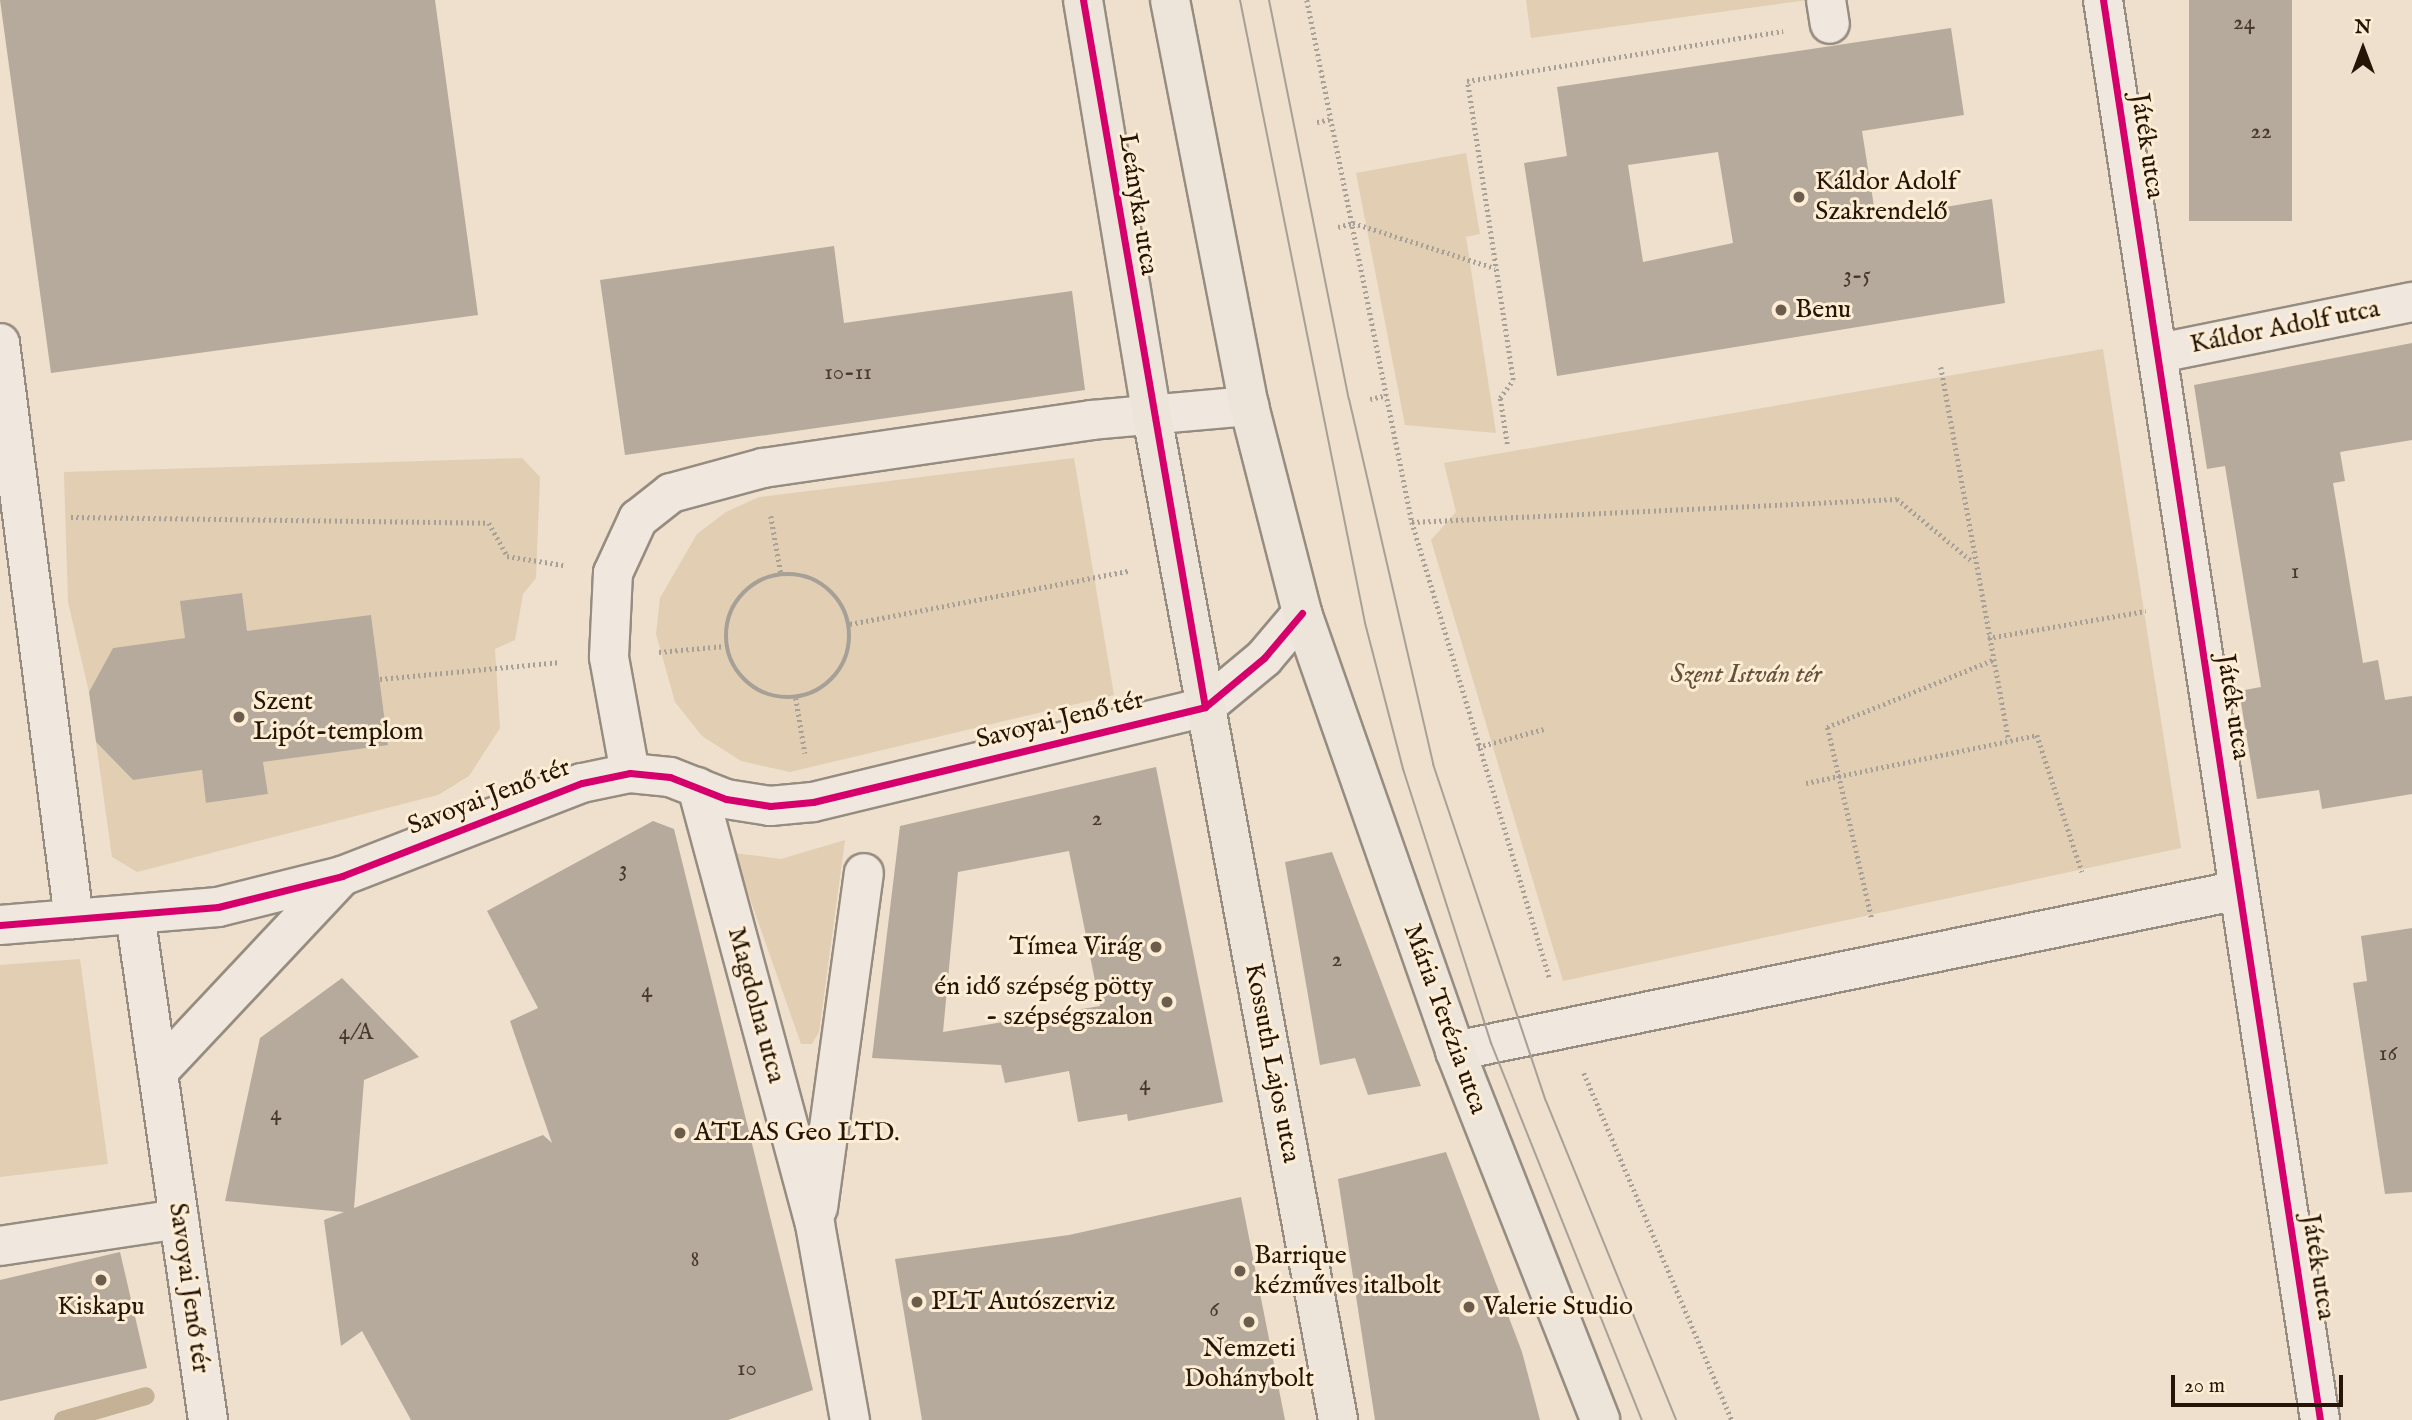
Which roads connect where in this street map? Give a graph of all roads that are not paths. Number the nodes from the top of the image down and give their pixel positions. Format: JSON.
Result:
{"nodes":[{"id":1,"x":1083,"y":0,"type":"edge"},
{"id":2,"x":1170,"y":0,"type":"edge"},
{"id":3,"x":2103,"y":0,"type":"edge"},
{"id":4,"x":2412,"y":302,"type":"edge"},
{"id":5,"x":0,"y":343,"type":"edge"},
{"id":6,"x":2159,"y":353,"type":"junction"},
{"id":7,"x":1249,"y":406,"type":"junction"},
{"id":8,"x":1152,"y":416,"type":"junction"},
{"id":9,"x":9,"y":469,"type":"edge"},
{"id":10,"x":1302,"y":612,"type":"junction"},
{"id":11,"x":1205,"y":707,"type":"junction"},
{"id":12,"x":629,"y":773,"type":"junction"},
{"id":13,"x":697,"y":787,"type":"junction"},
{"id":14,"x":864,"y":873,"type":"dead end"},
{"id":15,"x":342,"y":876,"type":"junction"},
{"id":16,"x":2239,"y":890,"type":"junction"},
{"id":17,"x":135,"y":914,"type":"junction"},
{"id":18,"x":74,"y":919,"type":"junction"},
{"id":19,"x":0,"y":925,"type":"edge"},
{"id":20,"x":1455,"y":1051,"type":"junction"},
{"id":21,"x":158,"y":1072,"type":"junction"},
{"id":22,"x":179,"y":1219,"type":"junction"},
{"id":23,"x":816,"y":1224,"type":"junction"},
{"id":24,"x":0,"y":1246,"type":"edge"},
{"id":25,"x":208,"y":1420,"type":"edge"},
{"id":26,"x":850,"y":1420,"type":"edge"},
{"id":27,"x":1338,"y":1420,"type":"edge"},
{"id":28,"x":1600,"y":1420,"type":"edge"},
{"id":29,"x":2320,"y":1420,"type":"edge"}],
"edges":[{"from":1,"to":8,"type":"main road","name":"Leányka utca"},
{"from":2,"to":7,"type":"main road"},
{"from":3,"to":6,"type":"street","name":"Játék utca"},
{"from":4,"to":6,"type":"street","name":"Káldor Adolf utca"},
{"from":5,"to":9,"type":"street"},
{"from":6,"to":16,"type":"street","name":"Játék utca"},
{"from":7,"to":8,"type":"street"},
{"from":7,"to":10,"type":"main road"},
{"from":8,"to":11,"type":"main road"},
{"from":8,"to":12,"type":"street"},
{"from":9,"to":18,"type":"street"},
{"from":10,"to":11,"type":"street","name":"Savoyai Jenő tér"},
{"from":10,"to":20,"type":"main road","name":"Mária Terézia utca"},
{"from":11,"to":13,"type":"street","name":"Savoyai Jenő tér"},
{"from":11,"to":27,"type":"main road","name":"Kossuth Lajos utca"},
{"from":12,"to":13,"type":"street","name":"Savoyai Jenő tér"},
{"from":12,"to":15,"type":"street","name":"Savoyai Jenő tér"},
{"from":13,"to":23,"type":"street","name":"Magdolna utca"},
{"from":14,"to":23,"type":"street","name":"Magdolna utca"},
{"from":15,"to":17,"type":"street","name":"Savoyai Jenő tér"},
{"from":15,"to":21,"type":"street","name":"Savoyai Jenő tér"},
{"from":16,"to":20,"type":"street"},
{"from":16,"to":29,"type":"street","name":"Játék utca"},
{"from":17,"to":18,"type":"street","name":"Savoyai Jenő tér"},
{"from":17,"to":21,"type":"street","name":"Savoyai Jenő tér"},
{"from":18,"to":19,"type":"street","name":"Savoyai Jenő tér"},
{"from":20,"to":28,"type":"main road","name":"Mária Terézia utca"},
{"from":21,"to":22,"type":"street","name":"Savoyai Jenő tér"},
{"from":22,"to":24,"type":"street"},
{"from":22,"to":25,"type":"street","name":"Savoyai Jenő tér"},
{"from":23,"to":26,"type":"street","name":"Magdolna utca"}]}
